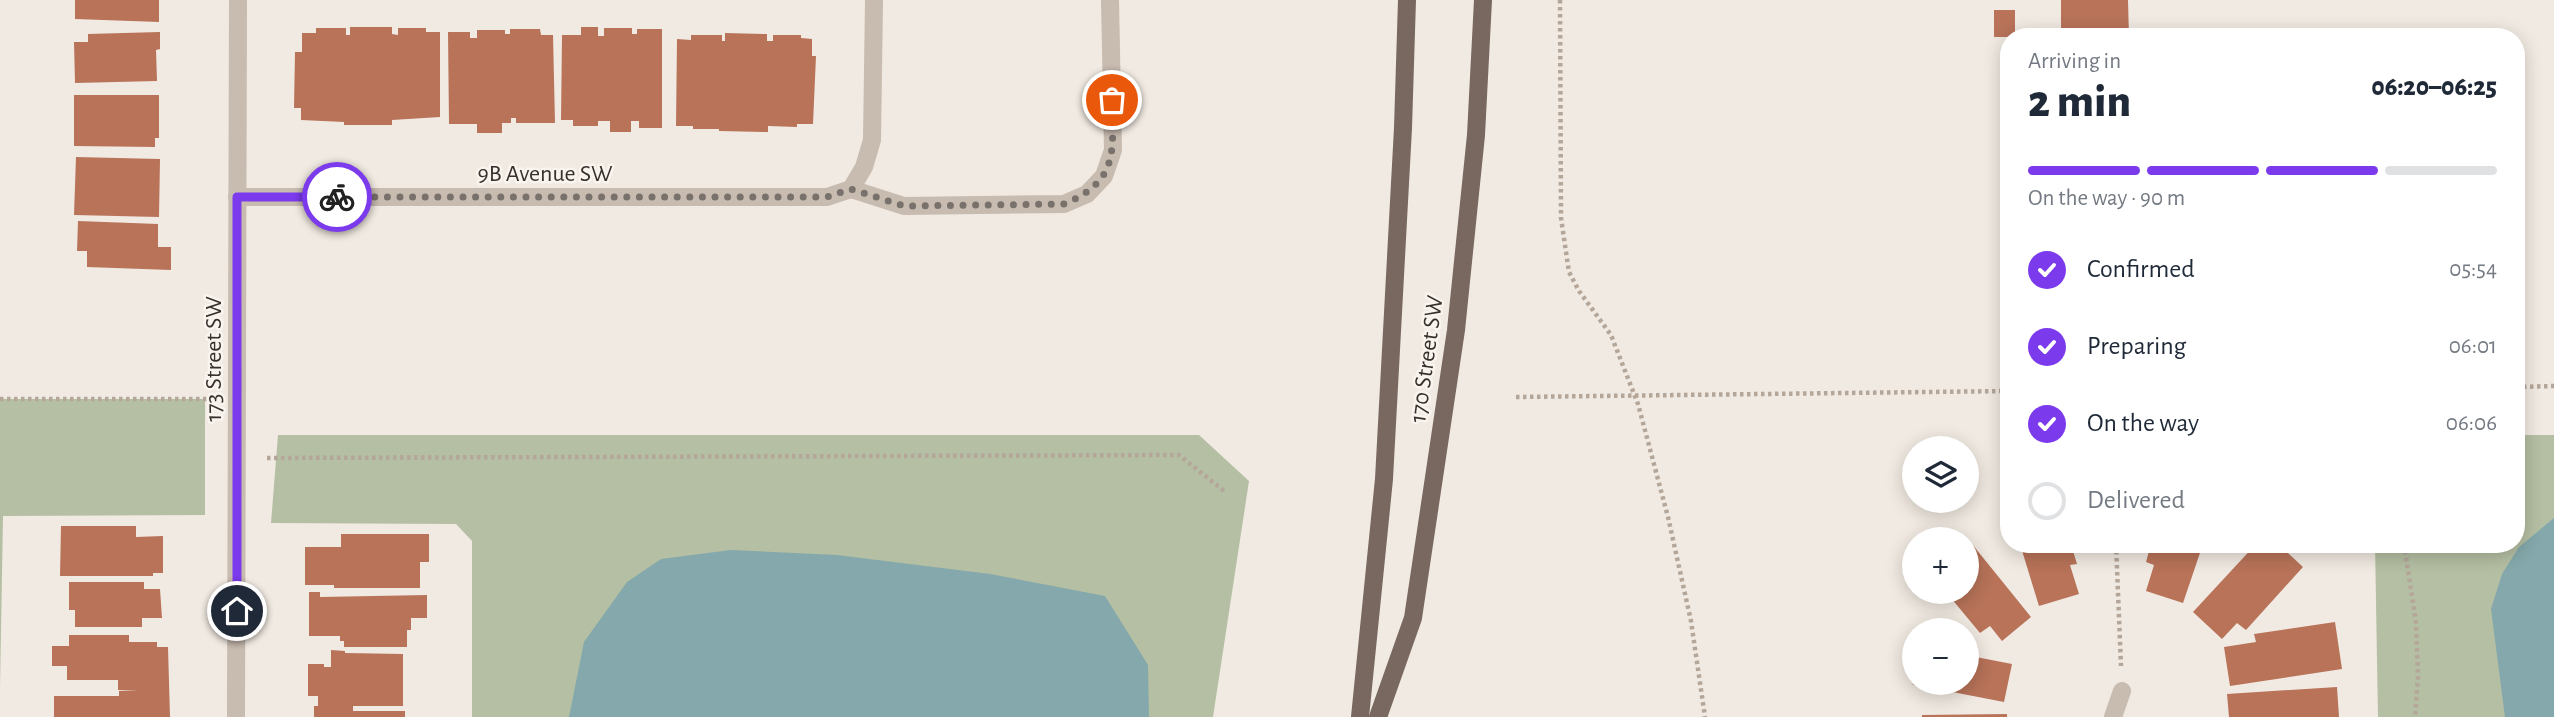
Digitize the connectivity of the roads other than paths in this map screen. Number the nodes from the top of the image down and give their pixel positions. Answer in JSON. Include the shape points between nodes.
{"nodes":[{"id":1,"x":238,"y":0,"type":"edge"},
{"id":2,"x":874,"y":0,"type":"edge"},
{"id":3,"x":1110,"y":0,"type":"edge"},
{"id":4,"x":1407,"y":0,"type":"edge"},
{"id":5,"x":1483,"y":0,"type":"edge"},
{"id":6,"x":851,"y":189,"type":"junction"},
{"id":7,"x":237,"y":197,"type":"junction"},
{"id":8,"x":2122,"y":691,"type":"road end"},
{"id":9,"x":236,"y":717,"type":"edge"},
{"id":10,"x":1360,"y":717,"type":"edge"},
{"id":11,"x":1378,"y":717,"type":"edge"},
{"id":12,"x":2113,"y":717,"type":"edge"}],
"edges":[{"from":1,"to":7,"type":"street","name":"173 Street SW"},
{"from":2,"to":6,"type":"street","via":[[872,140]]},
{"from":3,"to":6,"type":"street","via":[[1113,150],[1104,176],[1087,194],[1064,204],[904,206]]},
{"from":4,"to":10,"type":"main road","name":"170 Street SW","via":[[1384,479]]},
{"from":5,"to":11,"type":"main road","name":"170 Street SW","via":[[1476,135],[1454,344],[1413,618]]},
{"from":6,"to":7,"type":"street","name":"9B Avenue SW","via":[[827,197]]},
{"from":7,"to":9,"type":"street","name":"173 Street SW"},
{"from":8,"to":12,"type":"street"}]}
